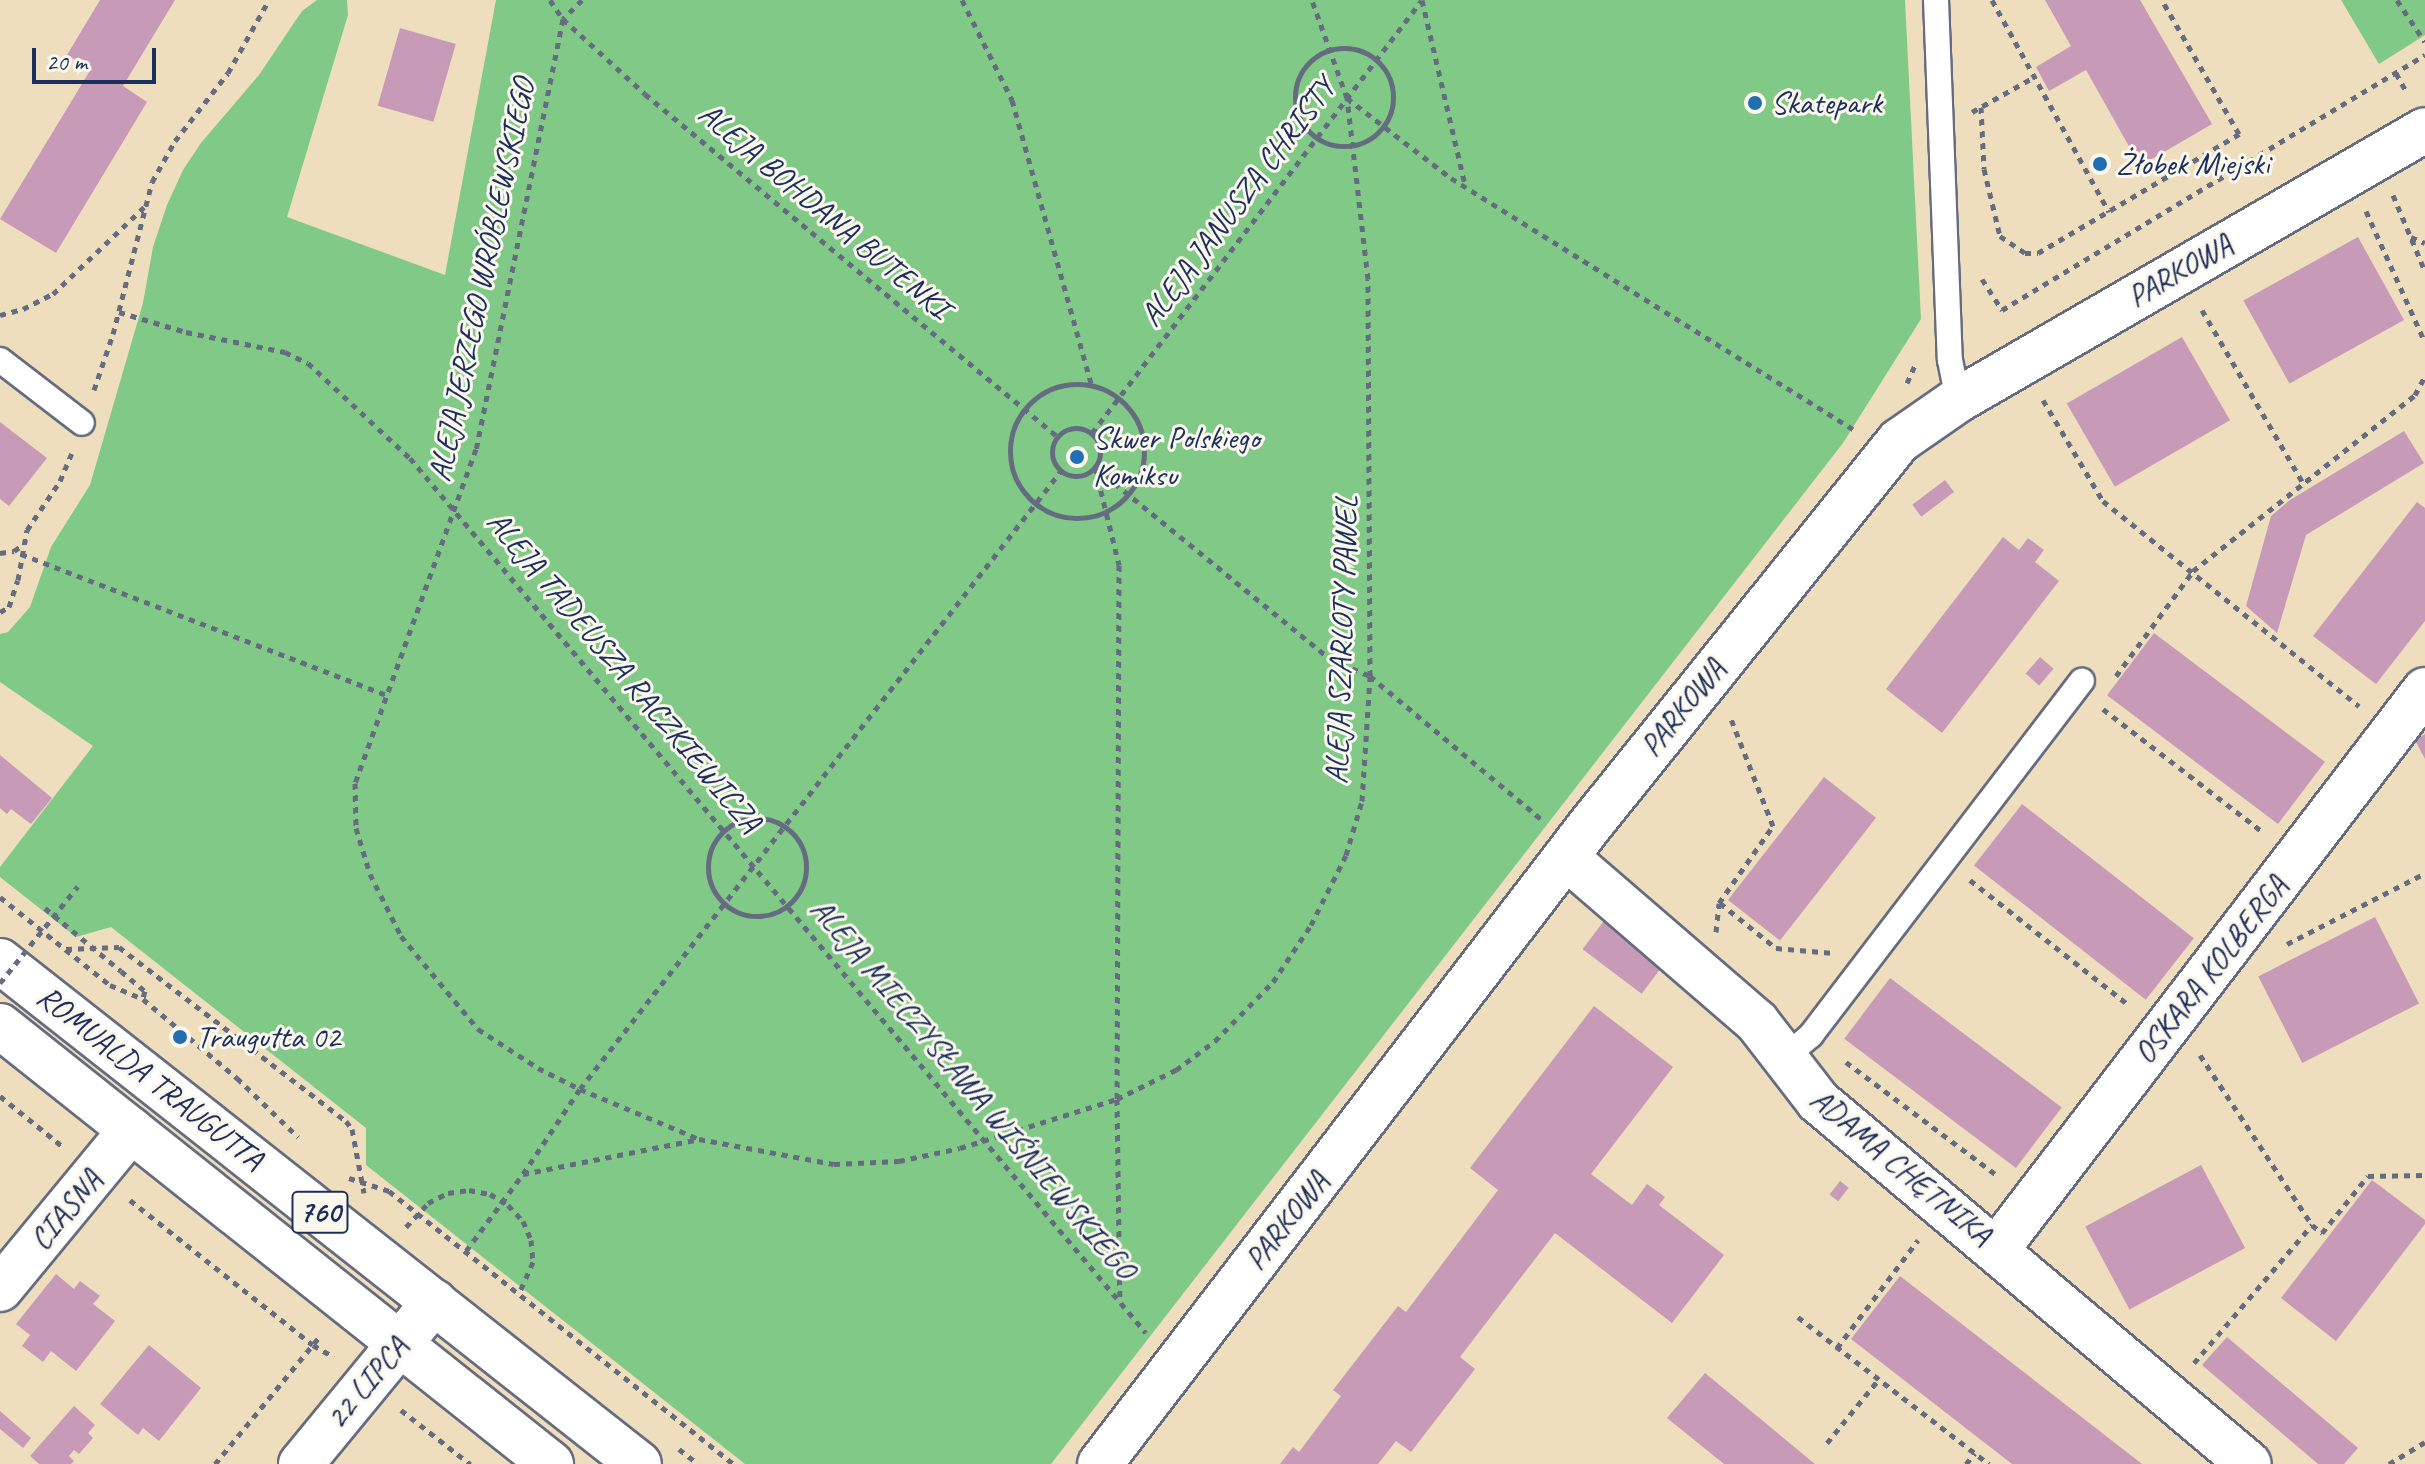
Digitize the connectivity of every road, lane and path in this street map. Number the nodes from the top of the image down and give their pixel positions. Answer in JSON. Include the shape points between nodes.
{"nodes":[{"id":1,"x":269,"y":0,"type":"edge"},
{"id":2,"x":550,"y":0,"type":"edge"},
{"id":3,"x":582,"y":0,"type":"edge"},
{"id":4,"x":962,"y":0,"type":"edge"},
{"id":5,"x":1312,"y":0,"type":"edge"},
{"id":6,"x":1422,"y":0,"type":"edge"},
{"id":7,"x":1936,"y":0,"type":"edge"},
{"id":8,"x":1992,"y":0,"type":"edge"},
{"id":9,"x":2162,"y":0,"type":"edge"},
{"id":10,"x":2397,"y":0,"type":"edge"},
{"id":11,"x":563,"y":19,"type":"junction"},
{"id":12,"x":2425,"y":42,"type":"edge"},
{"id":13,"x":1330,"y":50,"type":"junction"},
{"id":14,"x":2425,"y":55,"type":"edge"},
{"id":15,"x":1376,"y":60,"type":"junction"},
{"id":16,"x":2036,"y":76,"type":"junction"},
{"id":17,"x":1347,"y":98,"type":"junction"},
{"id":18,"x":1981,"y":107,"type":"junction"},
{"id":19,"x":1960,"y":119,"type":"dead end"},
{"id":20,"x":1385,"y":127,"type":"junction"},
{"id":21,"x":2425,"y":130,"type":"edge"},
{"id":22,"x":1317,"y":138,"type":"junction"},
{"id":23,"x":1352,"y":146,"type":"junction"},
{"id":24,"x":2388,"y":183,"type":"dead end"},
{"id":25,"x":1465,"y":186,"type":"junction"},
{"id":26,"x":2361,"y":199,"type":"dead end"},
{"id":27,"x":144,"y":207,"type":"junction"},
{"id":28,"x":2109,"y":212,"type":"junction"},
{"id":29,"x":2411,"y":237,"type":"junction"},
{"id":30,"x":2425,"y":243,"type":"edge"},
{"id":31,"x":1976,"y":270,"type":"dead end"},
{"id":32,"x":2425,"y":271,"type":"edge"},
{"id":33,"x":2215,"y":303,"type":"dead end"},
{"id":34,"x":2202,"y":310,"type":"junction"},
{"id":35,"x":119,"y":312,"type":"junction"},
{"id":36,"x":0,"y":315,"type":"edge"},
{"id":37,"x":2189,"y":318,"type":"dead end"},
{"id":38,"x":2425,"y":342,"type":"edge"},
{"id":39,"x":1918,"y":359,"type":"dead end"},
{"id":40,"x":0,"y":360,"type":"edge"},
{"id":41,"x":2425,"y":376,"type":"edge"},
{"id":42,"x":1092,"y":386,"type":"junction"},
{"id":43,"x":1905,"y":386,"type":"dead end"},
{"id":44,"x":2036,"y":389,"type":"dead end"},
{"id":45,"x":1118,"y":398,"type":"junction"},
{"id":46,"x":1958,"y":400,"type":"junction"},
{"id":47,"x":1024,"y":409,"type":"junction"},
{"id":48,"x":82,"y":423,"type":"junction"},
{"id":49,"x":1864,"y":423,"type":"dead end"},
{"id":50,"x":1092,"y":433,"type":"junction"},
{"id":51,"x":1058,"y":437,"type":"junction"},
{"id":52,"x":1095,"y":467,"type":"junction"},
{"id":53,"x":1061,"y":471,"type":"junction"},
{"id":54,"x":2303,"y":483,"type":"junction"},
{"id":55,"x":1129,"y":494,"type":"junction"},
{"id":56,"x":1034,"y":505,"type":"junction"},
{"id":57,"x":455,"y":509,"type":"junction"},
{"id":58,"x":1106,"y":512,"type":"junction"},
{"id":59,"x":23,"y":545,"type":"junction"},
{"id":60,"x":0,"y":553,"type":"edge"},
{"id":61,"x":21,"y":554,"type":"junction"},
{"id":62,"x":2193,"y":571,"type":"junction"},
{"id":63,"x":0,"y":612,"type":"edge"},
{"id":64,"x":1370,"y":676,"type":"junction"},
{"id":65,"x":2114,"y":679,"type":"dead end"},
{"id":66,"x":2082,"y":681,"type":"dead end"},
{"id":67,"x":2425,"y":690,"type":"edge"},
{"id":68,"x":387,"y":695,"type":"junction"},
{"id":69,"x":2096,"y":703,"type":"dead end"},
{"id":70,"x":1725,"y":705,"type":"dead end"},
{"id":71,"x":2369,"y":715,"type":"dead end"},
{"id":72,"x":786,"y":827,"type":"junction"},
{"id":73,"x":725,"y":829,"type":"junction"},
{"id":74,"x":2270,"y":837,"type":"dead end"},
{"id":75,"x":1560,"y":843,"type":"junction"},
{"id":76,"x":756,"y":867,"type":"junction"},
{"id":77,"x":2425,"y":873,"type":"edge"},
{"id":78,"x":1962,"y":874,"type":"dead end"},
{"id":79,"x":78,"y":886,"type":"dead end"},
{"id":80,"x":0,"y":897,"type":"edge"},
{"id":81,"x":1719,"y":903,"type":"junction"},
{"id":82,"x":726,"y":905,"type":"junction"},
{"id":83,"x":788,"y":906,"type":"junction"},
{"id":84,"x":45,"y":908,"type":"dead end"},
{"id":85,"x":55,"y":916,"type":"junction"},
{"id":86,"x":1715,"y":943,"type":"dead end"},
{"id":87,"x":2285,"y":944,"type":"dead end"},
{"id":88,"x":65,"y":949,"type":"junction"},
{"id":89,"x":1871,"y":957,"type":"junction"},
{"id":90,"x":0,"y":961,"type":"edge"},
{"id":91,"x":0,"y":983,"type":"edge"},
{"id":92,"x":143,"y":999,"type":"junction"},
{"id":93,"x":2130,"y":1006,"type":"dead end"},
{"id":94,"x":0,"y":1026,"type":"edge"},
{"id":95,"x":2193,"y":1043,"type":"dead end"},
{"id":96,"x":1785,"y":1057,"type":"junction"},
{"id":97,"x":580,"y":1089,"type":"junction"},
{"id":98,"x":0,"y":1096,"type":"edge"},
{"id":99,"x":1117,"y":1099,"type":"junction"},
{"id":100,"x":131,"y":1130,"type":"junction"},
{"id":101,"x":699,"y":1139,"type":"junction"},
{"id":102,"x":982,"y":1141,"type":"junction"},
{"id":103,"x":306,"y":1144,"type":"dead end"},
{"id":104,"x":96,"y":1173,"type":"junction"},
{"id":105,"x":523,"y":1174,"type":"junction"},
{"id":106,"x":2425,"y":1175,"type":"edge"},
{"id":107,"x":344,"y":1177,"type":"dead end"},
{"id":108,"x":362,"y":1181,"type":"junction"},
{"id":109,"x":372,"y":1203,"type":"dead end"},
{"id":110,"x":393,"y":1221,"type":"dead end"},
{"id":111,"x":2312,"y":1225,"type":"junction"},
{"id":112,"x":1922,"y":1234,"type":"dead end"},
{"id":113,"x":416,"y":1239,"type":"dead end"},
{"id":114,"x":1997,"y":1249,"type":"junction"},
{"id":115,"x":466,"y":1251,"type":"junction"},
{"id":116,"x":0,"y":1289,"type":"edge"},
{"id":117,"x":434,"y":1302,"type":"junction"},
{"id":118,"x":1120,"y":1303,"type":"junction"},
{"id":119,"x":1798,"y":1317,"type":"dead end"},
{"id":120,"x":1153,"y":1342,"type":"dead end"},
{"id":121,"x":399,"y":1345,"type":"junction"},
{"id":122,"x":1837,"y":1348,"type":"junction"},
{"id":123,"x":2193,"y":1365,"type":"dead end"},
{"id":124,"x":1879,"y":1379,"type":"junction"},
{"id":125,"x":366,"y":1384,"type":"junction"},
{"id":126,"x":2425,"y":1442,"type":"edge"},
{"id":127,"x":1827,"y":1443,"type":"dead end"},
{"id":128,"x":1975,"y":1453,"type":"junction"},
{"id":129,"x":656,"y":1454,"type":"edge"},
{"id":130,"x":301,"y":1464,"type":"edge"},
{"id":131,"x":470,"y":1464,"type":"edge"},
{"id":132,"x":551,"y":1464,"type":"edge"},
{"id":133,"x":698,"y":1464,"type":"edge"},
{"id":134,"x":734,"y":1464,"type":"edge"},
{"id":135,"x":1100,"y":1464,"type":"edge"},
{"id":136,"x":1966,"y":1464,"type":"edge"},
{"id":137,"x":1989,"y":1464,"type":"edge"},
{"id":138,"x":2249,"y":1464,"type":"edge"},
{"id":139,"x":2389,"y":1464,"type":"edge"}],
"edges":[{"from":1,"to":27,"type":"path","via":[[228,73],[175,141]]},
{"from":2,"to":11,"type":"path","name":"ALEJA BOHDANA BUTENKI"},
{"from":3,"to":11,"type":"path"},
{"from":4,"to":42,"type":"path","via":[[1012,100]]},
{"from":5,"to":13,"type":"path"},
{"from":6,"to":15,"type":"path","name":"ALEJA JANUSZA CHRISTY"},
{"from":6,"to":25,"type":"path"},
{"from":7,"to":46,"type":"lane","via":[[1950,360]]},
{"from":8,"to":16,"type":"path"},
{"from":9,"to":28,"type":"path","via":[[2239,134]]},
{"from":10,"to":12,"type":"path"},
{"from":11,"to":47,"type":"path","name":"ALEJA BOHDANA BUTENKI","via":[[645,94]]},
{"from":11,"to":57,"type":"path","name":"ALEJA JERZEGO WRÓBLEWSKIEGO","via":[[476,449]]},
{"from":13,"to":15,"type":"path","via":[[1355,48]]},
{"from":13,"to":17,"type":"path"},
{"from":13,"to":22,"type":"path","via":[[1309,62],[1295,91],[1301,122]]},
{"from":14,"to":31,"type":"path","via":[[2002,310]]},
{"from":15,"to":17,"type":"path","name":"ALEJA JANUSZA CHRISTY"},
{"from":15,"to":20,"type":"path","via":[[1391,79],[1394,96]]},
{"from":16,"to":18,"type":"path"},
{"from":16,"to":28,"type":"path"},
{"from":17,"to":20,"type":"path"},
{"from":17,"to":22,"type":"path","name":"ALEJA JANUSZA CHRISTY"},
{"from":17,"to":23,"type":"path","name":"ALEJA SZARLOTY PAWEL"},
{"from":18,"to":19,"type":"path"},
{"from":18,"to":28,"type":"path","via":[[1984,169],[1994,220],[2012,247],[2038,253]]},
{"from":20,"to":23,"type":"path"},
{"from":20,"to":25,"type":"path"},
{"from":21,"to":46,"type":"street","name":"PARKOWA"},
{"from":22,"to":23,"type":"path"},
{"from":22,"to":45,"type":"path","name":"ALEJA JANUSZA CHRISTY"},
{"from":23,"to":64,"type":"path","name":"ALEJA SZARLOTY PAWEL","via":[[1368,279]]},
{"from":24,"to":29,"type":"path"},
{"from":25,"to":49,"type":"path","via":[[1857,432]]},
{"from":26,"to":38,"type":"path"},
{"from":27,"to":35,"type":"path"},
{"from":27,"to":36,"type":"path","via":[[53,294]]},
{"from":29,"to":30,"type":"path"},
{"from":29,"to":32,"type":"path"},
{"from":33,"to":34,"type":"path"},
{"from":34,"to":37,"type":"path"},
{"from":34,"to":54,"type":"path"},
{"from":35,"to":48,"type":"path"},
{"from":35,"to":57,"type":"path","name":"ALEJA TADEUSZA RACZKIEWICZA","via":[[285,352],[308,363],[410,458]]},
{"from":39,"to":43,"type":"path"},
{"from":40,"to":48,"type":"lane"},
{"from":41,"to":54,"type":"path","via":[[2415,395]]},
{"from":42,"to":45,"type":"path"},
{"from":42,"to":47,"type":"path","via":[[1059,386]]},
{"from":44,"to":62,"type":"path","via":[[2096,493]]},
{"from":45,"to":50,"type":"path","name":"ALEJA JANUSZA CHRISTY"},
{"from":45,"to":55,"type":"path","via":[[1135,416],[1144,438],[1144,462]]},
{"from":46,"to":75,"type":"street","name":"PARKOWA","via":[[1899,441],[1868,475]]},
{"from":47,"to":51,"type":"path","name":"ALEJA BOHDANA BUTENKI"},
{"from":47,"to":56,"type":"path","via":[[1009,450],[1012,471]]},
{"from":48,"to":59,"type":"path","via":[[60,481],[27,530]]},
{"from":50,"to":51,"type":"path","via":[[1076,428]]},
{"from":50,"to":52,"type":"path","via":[[1100,446]]},
{"from":51,"to":53,"type":"path","via":[[1053,456]]},
{"from":52,"to":53,"type":"path","via":[[1075,476]]},
{"from":52,"to":55,"type":"path"},
{"from":52,"to":58,"type":"path"},
{"from":53,"to":56,"type":"path"},
{"from":54,"to":62,"type":"path"},
{"from":55,"to":58,"type":"path"},
{"from":55,"to":64,"type":"path","via":[[1330,659]]},
{"from":56,"to":58,"type":"path","via":[[1080,520]]},
{"from":56,"to":72,"type":"path"},
{"from":57,"to":68,"type":"path","name":"ALEJA JERZEGO WRÓBLEWSKIEGO"},
{"from":57,"to":73,"type":"path","name":"ALEJA TADEUSZA RACZKIEWICZA"},
{"from":58,"to":99,"type":"path","via":[[1119,565]]},
{"from":59,"to":60,"type":"path"},
{"from":59,"to":61,"type":"path"},
{"from":61,"to":63,"type":"path","via":[[9,607]]},
{"from":61,"to":68,"type":"path"},
{"from":62,"to":65,"type":"path"},
{"from":62,"to":71,"type":"path"},
{"from":64,"to":75,"type":"path"},
{"from":64,"to":99,"type":"path","name":"ALEJA SZARLOTY PAWEL","via":[[1362,801],[1346,855],[1311,925],[1273,982],[1215,1041],[1176,1070]]},
{"from":66,"to":89,"type":"lane"},
{"from":67,"to":114,"type":"street","name":"OSKARA KOLBERGA"},
{"from":68,"to":97,"type":"path","name":"ALEJA JERZEGO WRÓBLEWSKIEGO","via":[[355,783],[356,828],[370,874],[401,936],[478,1029]]},
{"from":69,"to":74,"type":"path"},
{"from":70,"to":81,"type":"path","via":[[1773,826]]},
{"from":72,"to":73,"type":"path","via":[[756,817]]},
{"from":72,"to":76,"type":"path"},
{"from":72,"to":83,"type":"path","via":[[798,839],[808,869],[804,885]]},
{"from":73,"to":76,"type":"path","name":"ALEJA TADEUSZA RACZKIEWICZA"},
{"from":73,"to":82,"type":"path","via":[[708,860],[715,893]]},
{"from":75,"to":96,"type":"street","name":"ADAMA CHĘTNIKA","via":[[1757,1022]]},
{"from":75,"to":135,"type":"street","name":"PARKOWA"},
{"from":76,"to":82,"type":"path"},
{"from":76,"to":83,"type":"path","name":"ALEJA MIECZYSŁAWA WIŚNIEWSKIEGO"},
{"from":77,"to":87,"type":"path"},
{"from":78,"to":93,"type":"path"},
{"from":79,"to":85,"type":"path","bridge":true},
{"from":80,"to":88,"type":"path"},
{"from":81,"to":86,"type":"path"},
{"from":81,"to":89,"type":"path","via":[[1776,948]]},
{"from":82,"to":83,"type":"path","via":[[755,917]]},
{"from":82,"to":97,"type":"path"},
{"from":83,"to":102,"type":"path","name":"ALEJA MIECZYSŁAWA WIŚNIEWSKIEGO"},
{"from":84,"to":85,"type":"path","bridge":true},
{"from":85,"to":91,"type":"path","bridge":true},
{"from":85,"to":92,"type":"path","bridge":true,"via":[[145,991]]},
{"from":88,"to":92,"type":"path","via":[[110,985]]},
{"from":88,"to":108,"type":"path","via":[[119,947],[334,1111],[352,1129]]},
{"from":89,"to":96,"type":"lane","via":[[1811,1035]]},
{"from":90,"to":117,"type":"street","name":"ROMUALDA TRAUGUTTA","number":"760"},
{"from":92,"to":103,"type":"path"},
{"from":94,"to":100,"type":"street","name":"ROMUALDA TRAUGUTTA","number":"760"},
{"from":95,"to":111,"type":"path"},
{"from":96,"to":114,"type":"street","name":"ADAMA CHĘTNIKA","via":[[1818,1101]]},
{"from":97,"to":101,"type":"path","name":"ALEJA SZARLOTY PAWEL"},
{"from":97,"to":105,"type":"path"},
{"from":98,"to":104,"type":"path"},
{"from":99,"to":102,"type":"path","name":"ALEJA SZARLOTY PAWEL"},
{"from":99,"to":118,"type":"path"},
{"from":100,"to":104,"type":"street","name":"CIASNA"},
{"from":100,"to":121,"type":"street","name":"ROMUALDA TRAUGUTTA","number":"760"},
{"from":101,"to":102,"type":"path","name":"ALEJA SZARLOTY PAWEL","via":[[834,1164],[899,1161]]},
{"from":101,"to":105,"type":"path"},
{"from":102,"to":118,"type":"path","name":"ALEJA MIECZYSŁAWA WIŚNIEWSKIEGO"},
{"from":104,"to":116,"type":"street","name":"CIASNA"},
{"from":104,"to":125,"type":"path"},
{"from":105,"to":115,"type":"path"},
{"from":106,"to":111,"type":"path","via":[[2368,1176],[2322,1233]]},
{"from":107,"to":108,"type":"path"},
{"from":108,"to":109,"type":"path"},
{"from":108,"to":115,"type":"path","via":[[389,1191]]},
{"from":110,"to":113,"type":"path"},
{"from":111,"to":123,"type":"path"},
{"from":112,"to":122,"type":"path"},
{"from":114,"to":138,"type":"street","name":"ADAMA CHĘTNIKA"},
{"from":115,"to":134,"type":"path"},
{"from":117,"to":121,"type":"street","name":"22 LIPCA"},
{"from":117,"to":129,"type":"street","name":"ROMUALDA TRAUGUTTA","number":"760"},
{"from":118,"to":120,"type":"path","name":"ALEJA MIECZYSŁAWA WIŚNIEWSKIEGO"},
{"from":119,"to":122,"type":"path"},
{"from":121,"to":125,"type":"street","name":"22 LIPCA"},
{"from":121,"to":132,"type":"street","name":"ROMUALDA TRAUGUTTA","number":"760"},
{"from":122,"to":124,"type":"path"},
{"from":124,"to":127,"type":"path"},
{"from":124,"to":128,"type":"path"},
{"from":125,"to":130,"type":"street","name":"22 LIPCA"},
{"from":125,"to":131,"type":"path"},
{"from":126,"to":139,"type":"path"},
{"from":128,"to":136,"type":"path"},
{"from":128,"to":137,"type":"path"},
{"from":129,"to":133,"type":"path"}]}
